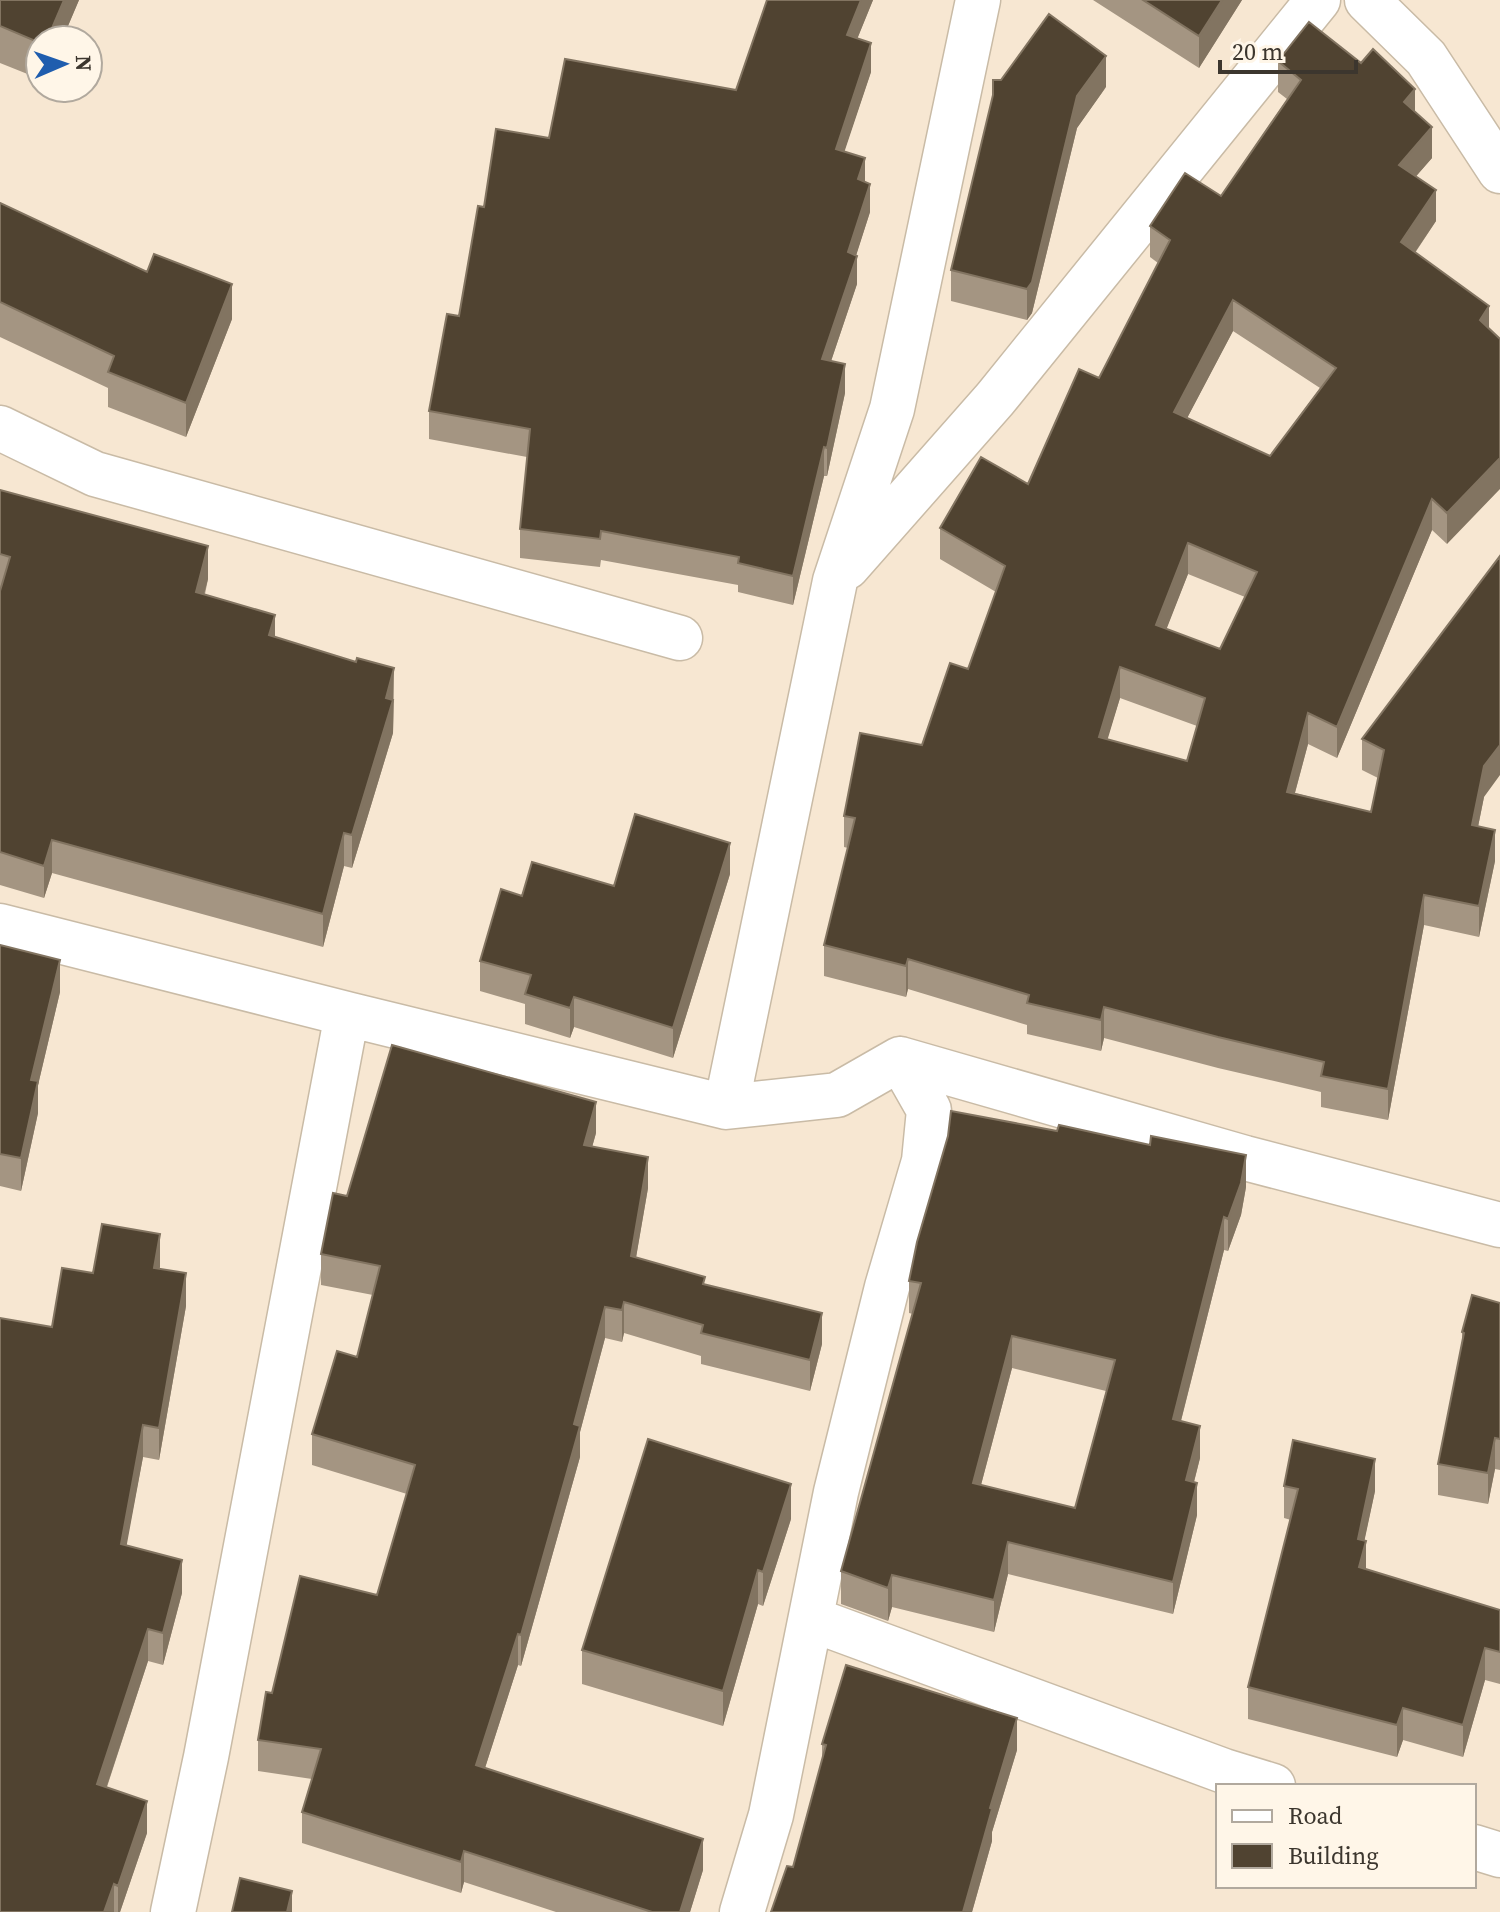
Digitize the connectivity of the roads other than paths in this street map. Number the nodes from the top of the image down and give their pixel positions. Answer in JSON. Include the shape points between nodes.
{"nodes":[{"id":1,"x":978,"y":0,"type":"edge"},
{"id":2,"x":1318,"y":0,"type":"edge"},
{"id":3,"x":1367,"y":0,"type":"edge"},
{"id":4,"x":1500,"y":171,"type":"edge"},
{"id":5,"x":0,"y":428,"type":"edge"},
{"id":6,"x":835,"y":581,"type":"junction"},
{"id":7,"x":680,"y":638,"type":"dead end"},
{"id":8,"x":0,"y":926,"type":"edge"},
{"id":9,"x":347,"y":1014,"type":"junction"},
{"id":10,"x":900,"y":1059,"type":"junction"},
{"id":11,"x":726,"y":1107,"type":"junction"},
{"id":12,"x":1500,"y":1225,"type":"edge"},
{"id":13,"x":811,"y":1619,"type":"junction"},
{"id":14,"x":1266,"y":1784,"type":"edge"},
{"id":15,"x":1476,"y":1848,"type":"edge"},
{"id":16,"x":1500,"y":1855,"type":"edge"},
{"id":17,"x":173,"y":1912,"type":"edge"},
{"id":18,"x":742,"y":1912,"type":"edge"}],
"edges":[{"from":1,"to":6,"type":"street","via":[[892,409]]},
{"from":2,"to":6,"type":"street","via":[[995,399]]},
{"from":3,"to":4,"type":"street","via":[[1426,58]]},
{"from":5,"to":7,"type":"street","via":[[95,474]]},
{"from":6,"to":11,"type":"street"},
{"from":8,"to":9,"type":"street"},
{"from":9,"to":11,"type":"street"},
{"from":9,"to":17,"type":"street"},
{"from":10,"to":11,"type":"street","via":[[837,1095]]},
{"from":10,"to":12,"type":"street"},
{"from":10,"to":13,"type":"street","via":[[929,1110],[924,1161],[846,1448]]},
{"from":13,"to":14,"type":"street"},
{"from":13,"to":18,"type":"street","via":[[771,1815]]},
{"from":15,"to":16,"type":"street"}]}
